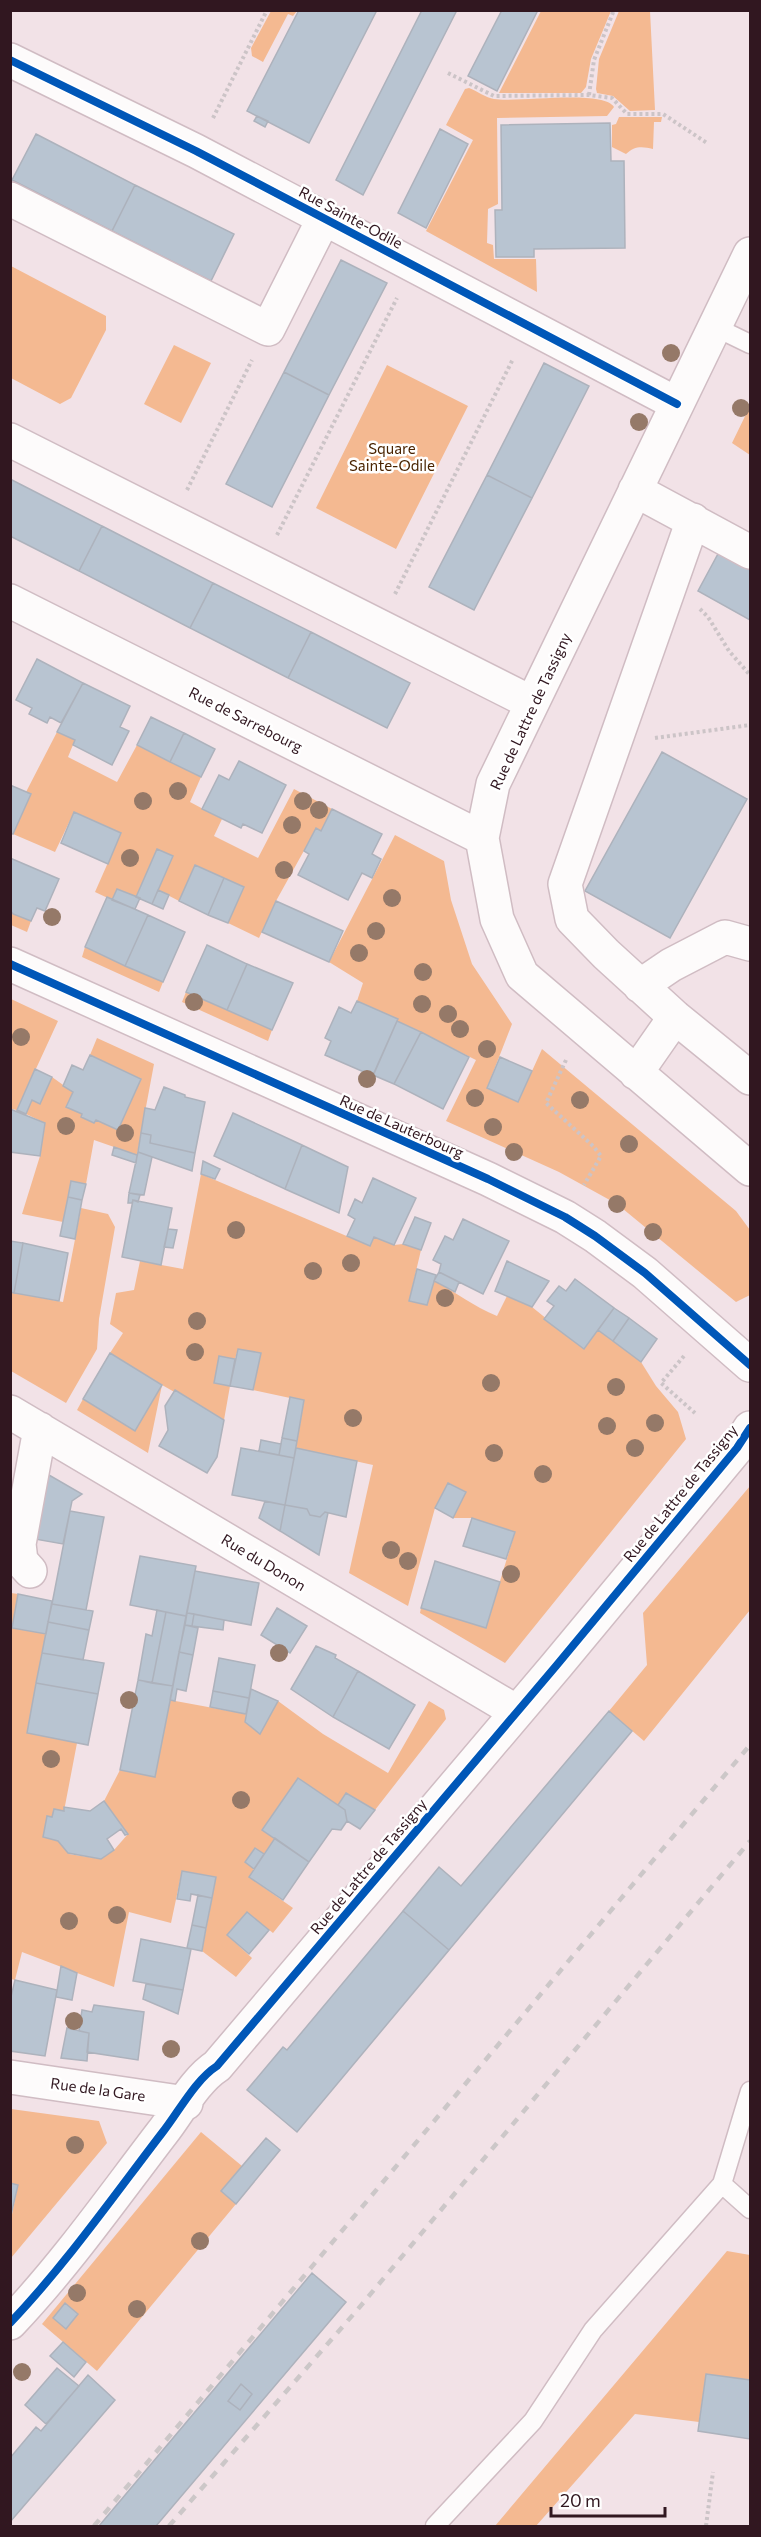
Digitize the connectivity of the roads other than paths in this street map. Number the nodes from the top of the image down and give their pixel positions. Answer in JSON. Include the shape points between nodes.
{"nodes":[{"id":1,"x":10,"y":60,"type":"edge"},
{"id":2,"x":10,"y":199,"type":"edge"},
{"id":3,"x":324,"y":218,"type":"junction"},
{"id":4,"x":750,"y":254,"type":"edge"},
{"id":5,"x":715,"y":327,"type":"junction"},
{"id":6,"x":750,"y":344,"type":"edge"},
{"id":7,"x":677,"y":404,"type":"junction"},
{"id":8,"x":10,"y":440,"type":"edge"},
{"id":9,"x":635,"y":490,"type":"junction"},
{"id":10,"x":693,"y":520,"type":"junction"},
{"id":11,"x":750,"y":552,"type":"edge"},
{"id":12,"x":10,"y":601,"type":"edge"},
{"id":13,"x":532,"y":703,"type":"junction"},
{"id":14,"x":482,"y":838,"type":"junction"},
{"id":15,"x":750,"y":944,"type":"edge"},
{"id":16,"x":10,"y":964,"type":"edge"},
{"id":17,"x":640,"y":986,"type":"junction"},
{"id":18,"x":675,"y":1017,"type":"junction"},
{"id":19,"x":747,"y":1065,"type":"edge"},
{"id":20,"x":636,"y":1073,"type":"junction"},
{"id":21,"x":750,"y":1169,"type":"edge"},
{"id":22,"x":750,"y":1365,"type":"edge"},
{"id":23,"x":10,"y":1412,"type":"edge"},
{"id":24,"x":750,"y":1428,"type":"edge"},
{"id":25,"x":40,"y":1429,"type":"junction"},
{"id":26,"x":30,"y":1571,"type":"dead end"},
{"id":27,"x":517,"y":1712,"type":"junction"},
{"id":28,"x":10,"y":2077,"type":"edge"},
{"id":29,"x":750,"y":2091,"type":"edge"},
{"id":30,"x":186,"y":2103,"type":"junction"},
{"id":31,"x":722,"y":2184,"type":"junction"},
{"id":32,"x":750,"y":2209,"type":"edge"},
{"id":33,"x":10,"y":2324,"type":"edge"},
{"id":34,"x":435,"y":2526,"type":"edge"}],
"edges":[{"from":1,"to":3,"type":"street","name":"Rue Sainte-Odile"},
{"from":2,"to":3,"type":"street","via":[[268,329]]},
{"from":3,"to":7,"type":"street","name":"Rue Sainte-Odile"},
{"from":4,"to":5,"type":"street","name":"Rue de Lattre de Tassigny"},
{"from":5,"to":6,"type":"lane"},
{"from":5,"to":7,"type":"street","name":"Rue de Lattre de Tassigny"},
{"from":7,"to":9,"type":"street","name":"Rue de Lattre de Tassigny"},
{"from":8,"to":13,"type":"street"},
{"from":9,"to":10,"type":"street"},
{"from":9,"to":13,"type":"street","name":"Rue de Lattre de Tassigny"},
{"from":10,"to":11,"type":"street"},
{"from":10,"to":17,"type":"street","via":[[565,884],[572,919]]},
{"from":12,"to":14,"type":"street","name":"Rue de Sarrebourg"},
{"from":13,"to":14,"type":"street","name":"Rue de Lattre de Tassigny","via":[[493,784]]},
{"from":14,"to":20,"type":"street","name":"Rue de Lattre de Tassigny","via":[[497,919],[522,975]]},
{"from":15,"to":17,"type":"street","via":[[725,937]]},
{"from":16,"to":22,"type":"street","name":"Rue de Lauterbourg","via":[[565,1217],[645,1273],[700,1341]]},
{"from":17,"to":18,"type":"street"},
{"from":18,"to":19,"type":"street"},
{"from":18,"to":20,"type":"street"},
{"from":20,"to":21,"type":"street","name":"Rue de Lattre de Tassigny"},
{"from":23,"to":25,"type":"street","name":"Rue du Donon"},
{"from":24,"to":27,"type":"street","name":"Rue de Lattre de Tassigny"},
{"from":25,"to":26,"type":"street","via":[[19,1544],[21,1561]]},
{"from":25,"to":27,"type":"street","name":"Rue du Donon"},
{"from":27,"to":30,"type":"street","name":"Rue de Lattre de Tassigny","via":[[217,2066],[206,2073]]},
{"from":28,"to":30,"type":"street","name":"Rue de la Gare"},
{"from":29,"to":31,"type":"lane"},
{"from":30,"to":33,"type":"street","name":"Rue de Lattre de Tassigny","via":[[40,2292]]},
{"from":31,"to":32,"type":"lane"},
{"from":31,"to":34,"type":"lane","via":[[593,2330],[533,2421]]}]}
